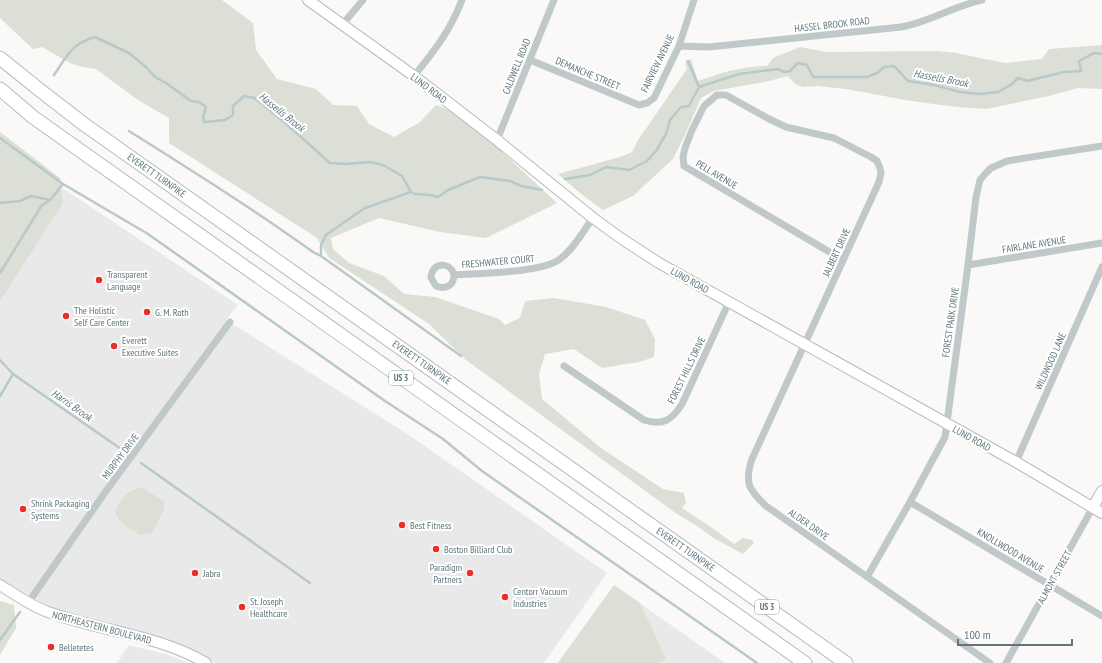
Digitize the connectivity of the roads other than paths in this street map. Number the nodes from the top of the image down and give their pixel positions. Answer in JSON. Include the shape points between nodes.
{"nodes":[{"id":1,"x":308,"y":0,"type":"edge"},
{"id":2,"x":362,"y":0,"type":"edge"},
{"id":3,"x":462,"y":0,"type":"edge"},
{"id":4,"x":554,"y":0,"type":"edge"},
{"id":5,"x":694,"y":0,"type":"edge"},
{"id":6,"x":982,"y":0,"type":"edge"},
{"id":7,"x":342,"y":25,"type":"junction"},
{"id":8,"x":679,"y":46,"type":"junction"},
{"id":9,"x":0,"y":58,"type":"edge"},
{"id":10,"x":530,"y":60,"type":"junction"},
{"id":11,"x":414,"y":76,"type":"junction"},
{"id":12,"x":0,"y":89,"type":"edge"},
{"id":13,"x":639,"y":105,"type":"joint"},
{"id":14,"x":497,"y":140,"type":"junction"},
{"id":15,"x":1102,"y":146,"type":"edge"},
{"id":16,"x":880,"y":168,"type":"joint"},
{"id":17,"x":593,"y":218,"type":"junction"},
{"id":18,"x":1102,"y":243,"type":"edge"},
{"id":19,"x":843,"y":260,"type":"junction"},
{"id":20,"x":968,"y":265,"type":"junction"},
{"id":21,"x":1102,"y":267,"type":"edge"},
{"id":22,"x":454,"y":275,"type":"dead end"},
{"id":23,"x":729,"y":302,"type":"junction"},
{"id":24,"x":230,"y":322,"type":"dead end"},
{"id":25,"x":805,"y":343,"type":"junction"},
{"id":26,"x":564,"y":366,"type":"dead end"},
{"id":27,"x":948,"y":424,"type":"junction"},
{"id":28,"x":1016,"y":462,"type":"junction"},
{"id":29,"x":1102,"y":491,"type":"edge"},
{"id":30,"x":910,"y":502,"type":"junction"},
{"id":31,"x":1093,"y":507,"type":"junction"},
{"id":32,"x":1102,"y":513,"type":"edge"},
{"id":33,"x":688,"y":550,"type":"junction"},
{"id":34,"x":867,"y":577,"type":"junction"},
{"id":35,"x":1050,"y":584,"type":"junction"},
{"id":36,"x":0,"y":585,"type":"edge"},
{"id":37,"x":28,"y":603,"type":"junction"},
{"id":38,"x":1102,"y":616,"type":"edge"},
{"id":39,"x":206,"y":663,"type":"edge"},
{"id":40,"x":805,"y":663,"type":"edge"},
{"id":41,"x":846,"y":663,"type":"edge"},
{"id":42,"x":857,"y":663,"type":"edge"},
{"id":43,"x":990,"y":663,"type":"edge"},
{"id":44,"x":1006,"y":663,"type":"edge"}],
"edges":[{"from":1,"to":7,"type":"street","name":"LUND ROAD"},
{"from":2,"to":7,"type":"street"},
{"from":3,"to":11,"type":"street","via":[[444,39]]},
{"from":4,"to":10,"type":"street","name":"CALDWELL ROAD"},
{"from":5,"to":8,"type":"street","name":"FAIRVIEW AVENUE"},
{"from":6,"to":8,"type":"street","name":"HASSEL BROOK ROAD","via":[[923,22],[901,27],[709,47]]},
{"from":7,"to":11,"type":"street","name":"LUND ROAD"},
{"from":8,"to":13,"type":"street","name":"FAIRVIEW AVENUE","via":[[654,98]]},
{"from":9,"to":33,"type":"highway","name":"EVERETT TURNPIKE","number":"US 3","via":[[85,125]]},
{"from":10,"to":13,"type":"street","name":"DEMANCHE STREET"},
{"from":10,"to":14,"type":"street","name":"CALDWELL ROAD"},
{"from":11,"to":14,"type":"street","name":"LUND ROAD"},
{"from":12,"to":40,"type":"highway","number":"US 3","via":[[78,149]]},
{"from":14,"to":17,"type":"street","name":"LUND ROAD"},
{"from":15,"to":20,"type":"street","name":"FOREST PARK DRIVE","via":[[1007,161],[991,168],[980,180]]},
{"from":16,"to":19,"type":"street","name":"JALBERT DRIVE","via":[[879,182]]},
{"from":16,"to":19,"type":"street","name":"PELL AVENUE","via":[[877,161],[840,140],[786,127],[726,95],[717,95],[704,106],[692,130],[683,157],[684,166]]},
{"from":17,"to":22,"type":"street","name":"FRESHWATER COURT","via":[[566,254],[551,264],[533,269]]},
{"from":17,"to":23,"type":"street","name":"LUND ROAD","via":[[659,263]]},
{"from":18,"to":20,"type":"street","name":"FAIRLANE AVENUE"},
{"from":19,"to":25,"type":"street","name":"JALBERT DRIVE"},
{"from":20,"to":27,"type":"street","name":"FOREST PARK DRIVE"},
{"from":21,"to":28,"type":"street","name":"WILDWOOD LANE"},
{"from":23,"to":25,"type":"street","name":"LUND ROAD"},
{"from":23,"to":26,"type":"street","name":"FOREST HILLS DRIVE","via":[[682,404],[670,419],[652,423],[644,420]]},
{"from":24,"to":37,"type":"street","name":"MURPHY DRIVE","via":[[106,491]]},
{"from":25,"to":27,"type":"street","name":"LUND ROAD"},
{"from":25,"to":34,"type":"street","name":"ALDER DRIVE","via":[[752,459],[748,476],[749,485],[754,495],[766,506]]},
{"from":27,"to":28,"type":"street","name":"LUND ROAD"},
{"from":27,"to":30,"type":"street","name":"FOREST PARK DRIVE","via":[[945,437]]},
{"from":28,"to":31,"type":"street","name":"LUND ROAD"},
{"from":29,"to":31,"type":"street","name":"ALMONT STREET"},
{"from":30,"to":34,"type":"street","name":"FOREST PARK DRIVE"},
{"from":30,"to":35,"type":"street","name":"KNOLLWOOD AVENUE"},
{"from":31,"to":32,"type":"street","name":"LUND ROAD"},
{"from":31,"to":35,"type":"street","name":"ALMONT STREET"},
{"from":33,"to":41,"type":"highway","name":"EVERETT TURNPIKE","number":"US 3"},
{"from":33,"to":42,"type":"highway"},
{"from":34,"to":43,"type":"street","name":"ALDER DRIVE"},
{"from":35,"to":38,"type":"street","name":"KNOLLWOOD AVENUE"},
{"from":35,"to":44,"type":"street","name":"ALMONT STREET"},
{"from":36,"to":37,"type":"street","name":"NORTHEASTERN BOULEVARD"},
{"from":37,"to":39,"type":"street","name":"NORTHEASTERN BOULEVARD","via":[[61,617],[182,650]]}]}
